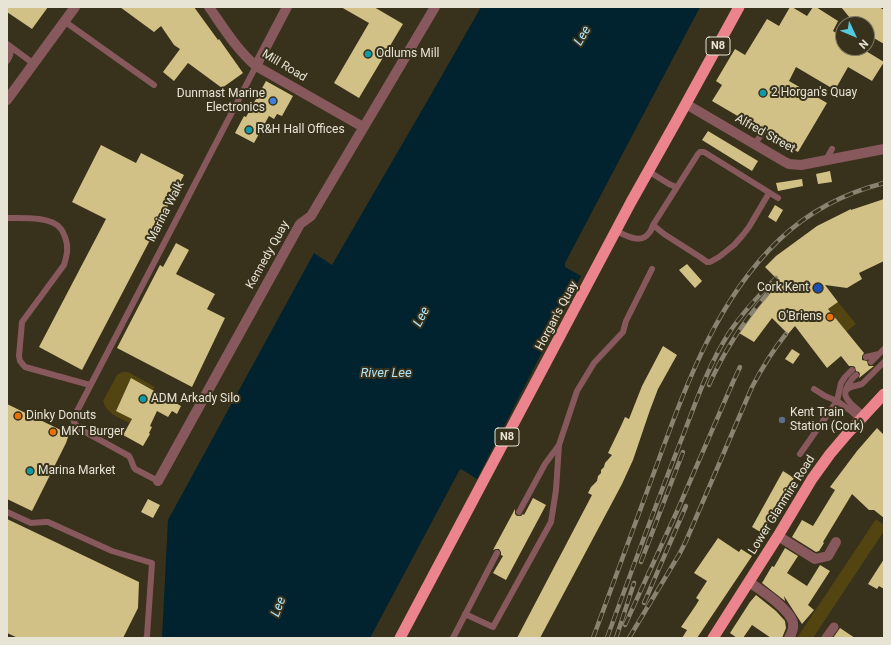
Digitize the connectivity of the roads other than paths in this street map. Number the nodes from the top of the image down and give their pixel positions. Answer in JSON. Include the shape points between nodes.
{"nodes":[{"id":1,"x":75,"y":7,"type":"edge"},
{"id":2,"x":209,"y":7,"type":"edge"},
{"id":3,"x":287,"y":7,"type":"edge"},
{"id":4,"x":435,"y":7,"type":"edge"},
{"id":5,"x":739,"y":7,"type":"edge"},
{"id":6,"x":64,"y":21,"type":"junction"},
{"id":7,"x":7,"y":61,"type":"edge"},
{"id":8,"x":34,"y":64,"type":"junction"},
{"id":9,"x":256,"y":66,"type":"junction"},
{"id":10,"x":154,"y":85,"type":"dead end"},
{"id":11,"x":7,"y":100,"type":"edge"},
{"id":12,"x":686,"y":104,"type":"junction"},
{"id":13,"x":363,"y":127,"type":"junction"},
{"id":14,"x":764,"y":132,"type":"dead end"},
{"id":15,"x":754,"y":145,"type":"junction"},
{"id":16,"x":832,"y":149,"type":"dead end"},
{"id":17,"x":884,"y":149,"type":"edge"},
{"id":18,"x":826,"y":160,"type":"junction"},
{"id":19,"x":648,"y":171,"type":"junction"},
{"id":20,"x":676,"y":187,"type":"junction"},
{"id":21,"x":769,"y":193,"type":"junction"},
{"id":22,"x":778,"y":198,"type":"dead end"},
{"id":23,"x":7,"y":218,"type":"edge"},
{"id":24,"x":653,"y":225,"type":"junction"},
{"id":25,"x":616,"y":231,"type":"junction"},
{"id":26,"x":652,"y":269,"type":"dead end"},
{"id":27,"x":884,"y":349,"type":"edge"},
{"id":28,"x":868,"y":360,"type":"dead end"},
{"id":29,"x":884,"y":362,"type":"edge"},
{"id":30,"x":90,"y":385,"type":"junction"},
{"id":31,"x":814,"y":389,"type":"dead end"},
{"id":32,"x":846,"y":391,"type":"junction"},
{"id":33,"x":884,"y":394,"type":"edge"},
{"id":34,"x":837,"y":401,"type":"junction"},
{"id":35,"x":862,"y":417,"type":"junction"},
{"id":36,"x":559,"y":445,"type":"junction"},
{"id":37,"x":800,"y":454,"type":"dead end"},
{"id":38,"x":158,"y":480,"type":"joint"},
{"id":39,"x":7,"y":512,"type":"edge"},
{"id":40,"x":519,"y":512,"type":"dead end"},
{"id":41,"x":778,"y":536,"type":"junction"},
{"id":42,"x":836,"y":542,"type":"dead end"},
{"id":43,"x":497,"y":553,"type":"dead end"},
{"id":44,"x":749,"y":582,"type":"junction"},
{"id":45,"x":465,"y":614,"type":"junction"},
{"id":46,"x":834,"y":626,"type":"dead end"},
{"id":47,"x":146,"y":638,"type":"edge"},
{"id":48,"x":400,"y":638,"type":"edge"},
{"id":49,"x":453,"y":638,"type":"edge"},
{"id":50,"x":713,"y":638,"type":"edge"},
{"id":51,"x":789,"y":638,"type":"edge"},
{"id":52,"x":826,"y":638,"type":"edge"}],
"edges":[{"from":1,"to":6,"type":"street"},
{"from":2,"to":9,"type":"street","name":"Mill Road","via":[[241,51]]},
{"from":3,"to":9,"type":"street","name":"Marina Walk"},
{"from":4,"to":13,"type":"street","name":"Kennedy Quay"},
{"from":5,"to":12,"type":"highway","name":"Horgan's Quay","number":"N8"},
{"from":6,"to":8,"type":"street"},
{"from":6,"to":10,"type":"lane"},
{"from":7,"to":8,"type":"lane","via":[[11,53],[7,44]]},
{"from":8,"to":11,"type":"street"},
{"from":9,"to":13,"type":"street","name":"Mill Road"},
{"from":9,"to":30,"type":"lane","name":"Marina Walk"},
{"from":12,"to":15,"type":"street","name":"Alfred Street"},
{"from":12,"to":19,"type":"highway","name":"Horgan's Quay","number":"N8"},
{"from":13,"to":38,"type":"street","name":"Kennedy Quay","via":[[311,216],[300,224]]},
{"from":14,"to":15,"type":"lane"},
{"from":15,"to":18,"type":"street","name":"Alfred Street","via":[[789,164]]},
{"from":16,"to":18,"type":"lane"},
{"from":17,"to":18,"type":"street","name":"Alfred Street"},
{"from":19,"to":20,"type":"lane"},
{"from":19,"to":25,"type":"highway","name":"Horgan's Quay","number":"N8"},
{"from":20,"to":21,"type":"lane","via":[[698,154],[704,152]]},
{"from":20,"to":24,"type":"lane"},
{"from":21,"to":22,"type":"lane"},
{"from":21,"to":24,"type":"lane","via":[[742,236],[720,257],[710,262]]},
{"from":23,"to":30,"type":"lane","via":[[29,218],[53,223],[61,229],[67,244],[64,265],[22,322],[20,361],[25,367]]},
{"from":24,"to":25,"type":"lane","via":[[648,234],[640,239]]},
{"from":25,"to":48,"type":"highway","name":"Horgan's Quay","number":"N8"},
{"from":26,"to":36,"type":"lane","via":[[626,320],[623,332],[594,363],[577,391]]},
{"from":27,"to":28,"type":"lane"},
{"from":29,"to":32,"type":"lane","via":[[862,384]]},
{"from":30,"to":38,"type":"lane","name":"Marina Walk","via":[[73,419],[78,428],[129,456],[136,469]]},
{"from":31,"to":34,"type":"lane"},
{"from":32,"to":34,"type":"lane","via":[[854,372],[841,383]]},
{"from":32,"to":35,"type":"lane","via":[[846,397]]},
{"from":33,"to":35,"type":"highway","name":"Lower Glanmire Road"},
{"from":34,"to":35,"type":"lane"},
{"from":34,"to":37,"type":"lane"},
{"from":35,"to":41,"type":"highway","name":"Lower Glanmire Road","via":[[812,479]]},
{"from":36,"to":40,"type":"lane","via":[[545,464]]},
{"from":36,"to":45,"type":"lane","via":[[551,522],[496,621],[492,628]]},
{"from":39,"to":47,"type":"lane","via":[[31,522],[48,522],[112,551],[152,562]]},
{"from":41,"to":42,"type":"street","via":[[814,559],[828,556]]},
{"from":41,"to":44,"type":"highway","name":"Lower Glanmire Road"},
{"from":43,"to":45,"type":"lane"},
{"from":44,"to":50,"type":"highway","name":"Lower Glanmire Road"},
{"from":44,"to":51,"type":"street","via":[[778,603],[792,619],[794,625]]},
{"from":45,"to":49,"type":"lane"},
{"from":46,"to":52,"type":"street"}]}
